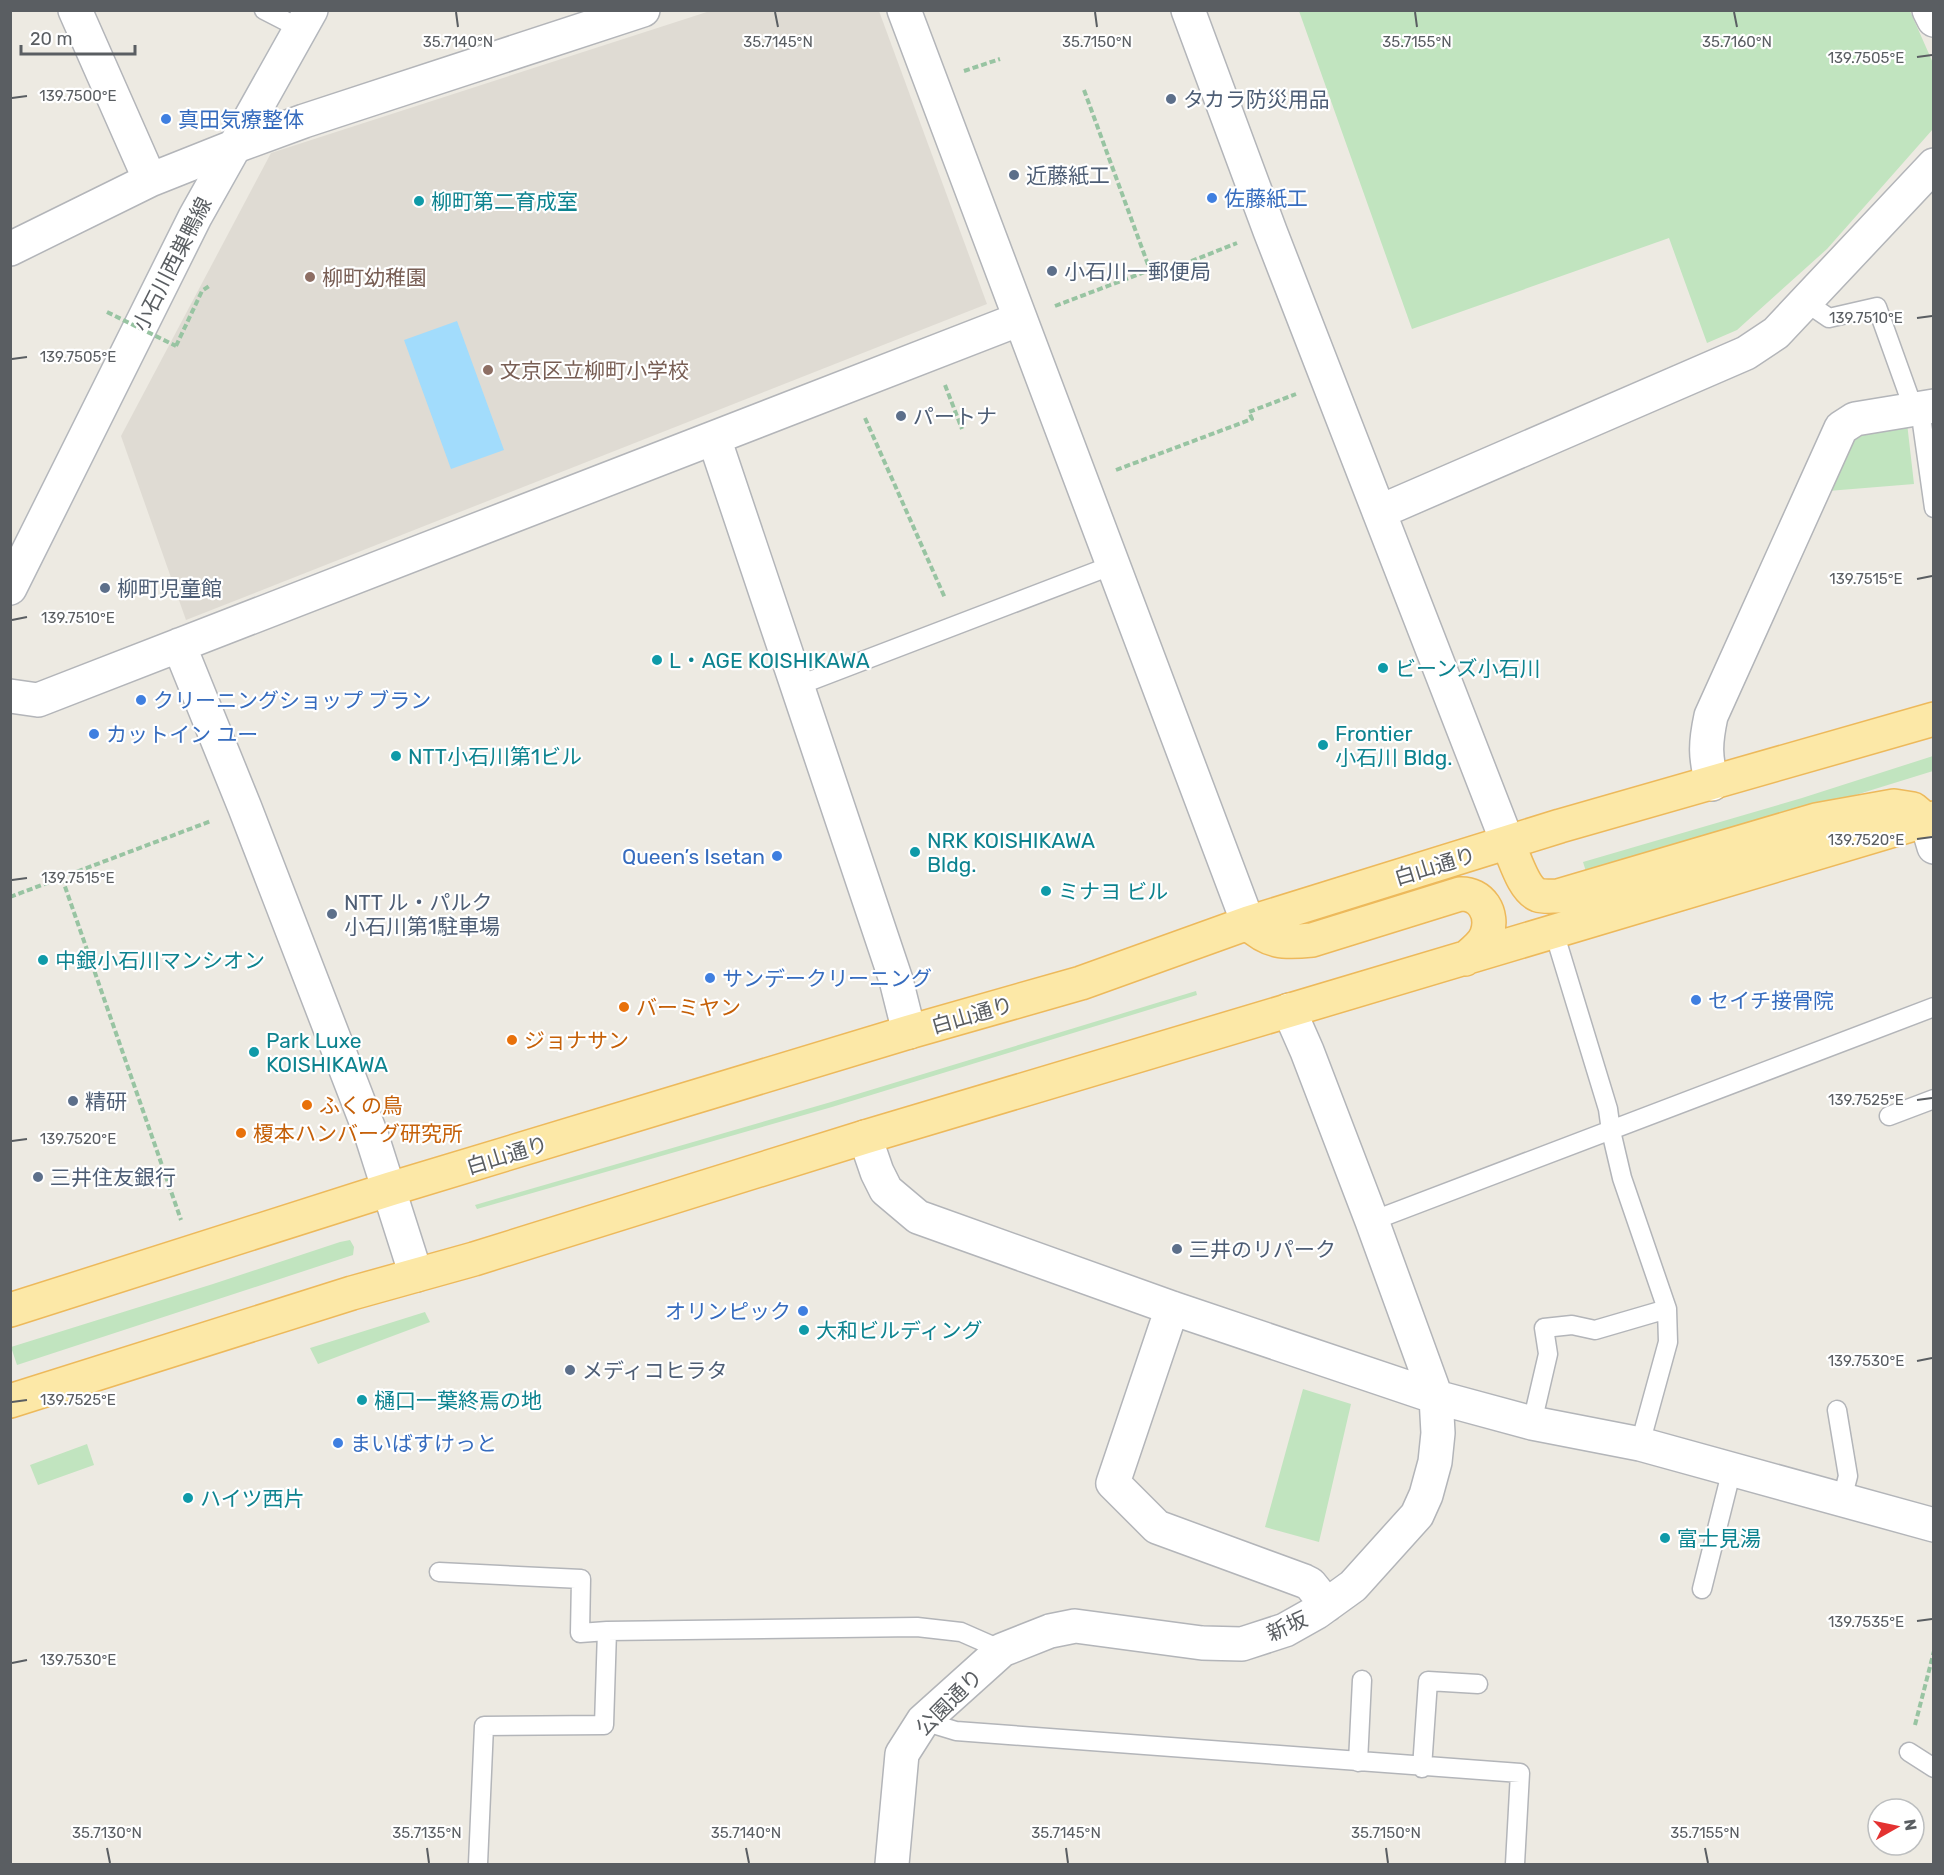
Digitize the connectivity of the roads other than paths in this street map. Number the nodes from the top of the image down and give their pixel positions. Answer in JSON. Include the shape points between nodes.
{"nodes":[{"id":1,"x":75,"y":10,"type":"edge"},
{"id":2,"x":264,"y":10,"type":"edge"},
{"id":3,"x":643,"y":10,"type":"edge"},
{"id":4,"x":904,"y":10,"type":"edge"},
{"id":5,"x":1188,"y":10,"type":"edge"},
{"id":6,"x":1929,"y":10,"type":"edge"},
{"id":7,"x":308,"y":16,"type":"edge"},
{"id":8,"x":1934,"y":20,"type":"edge"},
{"id":9,"x":233,"y":147,"type":"junction"},
{"id":10,"x":1934,"y":165,"type":"edge"},
{"id":11,"x":150,"y":180,"type":"junction"},
{"id":12,"x":10,"y":249,"type":"edge"},
{"id":13,"x":1804,"y":301,"type":"junction"},
{"id":14,"x":1020,"y":319,"type":"junction"},
{"id":15,"x":1922,"y":408,"type":"edge"},
{"id":16,"x":714,"y":438,"type":"junction"},
{"id":17,"x":1934,"y":508,"type":"edge"},
{"id":18,"x":1379,"y":512,"type":"junction"},
{"id":19,"x":1113,"y":565,"type":"junction"},
{"id":20,"x":10,"y":588,"type":"edge"},
{"id":21,"x":179,"y":645,"type":"junction"},
{"id":22,"x":797,"y":686,"type":"junction"},
{"id":23,"x":10,"y":696,"type":"edge"},
{"id":24,"x":1934,"y":719,"type":"edge"},
{"id":25,"x":1712,"y":784,"type":"junction"},
{"id":26,"x":1931,"y":828,"type":"edge"},
{"id":27,"x":1508,"y":844,"type":"junction"},
{"id":28,"x":1248,"y":923,"type":"junction"},
{"id":29,"x":1554,"y":932,"type":"junction"},
{"id":30,"x":1465,"y":958,"type":"junction"},
{"id":31,"x":1934,"y":1007,"type":"edge"},
{"id":32,"x":1289,"y":1010,"type":"junction"},
{"id":33,"x":909,"y":1032,"type":"junction"},
{"id":34,"x":1934,"y":1099,"type":"edge"},
{"id":35,"x":1889,"y":1116,"type":"dead end"},
{"id":36,"x":1611,"y":1131,"type":"junction"},
{"id":37,"x":865,"y":1137,"type":"junction"},
{"id":38,"x":390,"y":1189,"type":"junction"},
{"id":39,"x":1372,"y":1221,"type":"junction"},
{"id":40,"x":416,"y":1275,"type":"junction"},
{"id":41,"x":1172,"y":1308,"type":"junction"},
{"id":42,"x":1667,"y":1309,"type":"junction"},
{"id":43,"x":10,"y":1310,"type":"edge"},
{"id":44,"x":1436,"y":1397,"type":"junction"},
{"id":45,"x":10,"y":1401,"type":"edge"},
{"id":46,"x":1837,"y":1410,"type":"dead end"},
{"id":47,"x":1532,"y":1423,"type":"junction"},
{"id":48,"x":1640,"y":1444,"type":"junction"},
{"id":49,"x":1732,"y":1469,"type":"junction"},
{"id":50,"x":1842,"y":1499,"type":"junction"},
{"id":51,"x":1934,"y":1526,"type":"edge"},
{"id":52,"x":439,"y":1572,"type":"dead end"},
{"id":53,"x":1701,"y":1589,"type":"dead end"},
{"id":54,"x":1328,"y":1605,"type":"junction"},
{"id":55,"x":607,"y":1631,"type":"junction"},
{"id":56,"x":1002,"y":1650,"type":"junction"},
{"id":57,"x":1362,"y":1680,"type":"dead end"},
{"id":58,"x":1478,"y":1684,"type":"dead end"},
{"id":59,"x":923,"y":1721,"type":"junction"},
{"id":60,"x":1909,"y":1752,"type":"road end"},
{"id":61,"x":1358,"y":1762,"type":"junction"},
{"id":62,"x":1422,"y":1768,"type":"junction"},
{"id":63,"x":1934,"y":1768,"type":"edge"},
{"id":64,"x":478,"y":1864,"type":"edge"},
{"id":65,"x":892,"y":1864,"type":"edge"},
{"id":66,"x":1515,"y":1864,"type":"edge"}],
"edges":[{"from":1,"to":11,"type":"street"},
{"from":2,"to":7,"type":"lane"},
{"from":3,"to":9,"type":"street"},
{"from":4,"to":14,"type":"street"},
{"from":5,"to":18,"type":"street"},
{"from":6,"to":8,"type":"street"},
{"from":7,"to":9,"type":"street","name":"小石川西巣鴨線"},
{"from":9,"to":11,"type":"street"},
{"from":9,"to":20,"type":"street","name":"小石川西巣鴨線"},
{"from":10,"to":13,"type":"street"},
{"from":11,"to":12,"type":"street"},
{"from":13,"to":15,"type":"lane","via":[[1829,318],[1877,307]]},
{"from":13,"to":18,"type":"street","via":[[1776,333],[1746,353]]},
{"from":14,"to":16,"type":"street"},
{"from":14,"to":19,"type":"street"},
{"from":15,"to":17,"type":"lane"},
{"from":15,"to":25,"type":"street","via":[[1855,419],[1841,428],[1711,716],[1706,759]]},
{"from":16,"to":21,"type":"street"},
{"from":16,"to":22,"type":"street"},
{"from":18,"to":27,"type":"street"},
{"from":19,"to":22,"type":"lane"},
{"from":19,"to":28,"type":"street"},
{"from":21,"to":23,"type":"street","via":[[38,700]]},
{"from":21,"to":38,"type":"street"},
{"from":22,"to":33,"type":"street","via":[[896,980]]},
{"from":24,"to":25,"type":"main road","name":"白山通り"},
{"from":25,"to":27,"type":"main road","name":"白山通り"},
{"from":26,"to":27,"type":"main road","via":[[1913,809],[1894,806],[1816,820],[1558,896],[1532,892]]},
{"from":26,"to":29,"type":"main road"},
{"from":27,"to":28,"type":"main road","name":"白山通り"},
{"from":28,"to":30,"type":"main road","via":[[1259,934],[1274,940],[1301,941],[1469,894],[1480,900],[1489,927],[1487,936]]},
{"from":28,"to":33,"type":"main road","name":"白山通り","via":[[1081,983]]},
{"from":29,"to":30,"type":"main road"},
{"from":29,"to":36,"type":"lane","via":[[1608,1109]]},
{"from":30,"to":32,"type":"main road"},
{"from":31,"to":36,"type":"lane"},
{"from":32,"to":37,"type":"main road"},
{"from":32,"to":39,"type":"street","name":"新坂"},
{"from":33,"to":38,"type":"main road","name":"白山通り"},
{"from":34,"to":35,"type":"lane"},
{"from":36,"to":39,"type":"lane"},
{"from":36,"to":42,"type":"lane","via":[[1622,1178]]},
{"from":37,"to":40,"type":"main road"},
{"from":37,"to":41,"type":"street","via":[[886,1190],[918,1217]]},
{"from":38,"to":40,"type":"street"},
{"from":38,"to":43,"type":"main road","name":"白山通り"},
{"from":39,"to":44,"type":"street","name":"新坂"},
{"from":40,"to":45,"type":"main road"},
{"from":41,"to":44,"type":"street"},
{"from":41,"to":54,"type":"street","via":[[1113,1483],[1157,1527],[1304,1581]]},
{"from":42,"to":47,"type":"lane","via":[[1595,1330],[1572,1325],[1544,1328],[1548,1353]]},
{"from":42,"to":48,"type":"lane","via":[[1668,1342]]},
{"from":44,"to":47,"type":"street"},
{"from":44,"to":54,"type":"street","name":"新坂","via":[[1435,1462],[1417,1515],[1353,1586]]},
{"from":46,"to":50,"type":"lane","via":[[1848,1476]]},
{"from":47,"to":48,"type":"street"},
{"from":48,"to":49,"type":"street"},
{"from":49,"to":50,"type":"street"},
{"from":49,"to":53,"type":"lane"},
{"from":50,"to":51,"type":"street"},
{"from":52,"to":55,"type":"lane","via":[[581,1579],[580,1633]]},
{"from":54,"to":56,"type":"street","name":"新坂","via":[[1285,1630],[1242,1644],[1202,1643],[1075,1626],[1050,1630]]},
{"from":55,"to":56,"type":"lane","via":[[917,1627],[961,1632]]},
{"from":55,"to":64,"type":"lane","via":[[604,1725],[484,1726]]},
{"from":56,"to":59,"type":"street","name":"公園通り"},
{"from":57,"to":61,"type":"lane"},
{"from":58,"to":62,"type":"lane","via":[[1428,1681]]},
{"from":59,"to":61,"type":"lane","via":[[956,1731]]},
{"from":59,"to":65,"type":"street","name":"公園通り","via":[[902,1754]]},
{"from":60,"to":63,"type":"lane"},
{"from":61,"to":62,"type":"lane"},
{"from":62,"to":66,"type":"lane","via":[[1520,1773]]}]}
